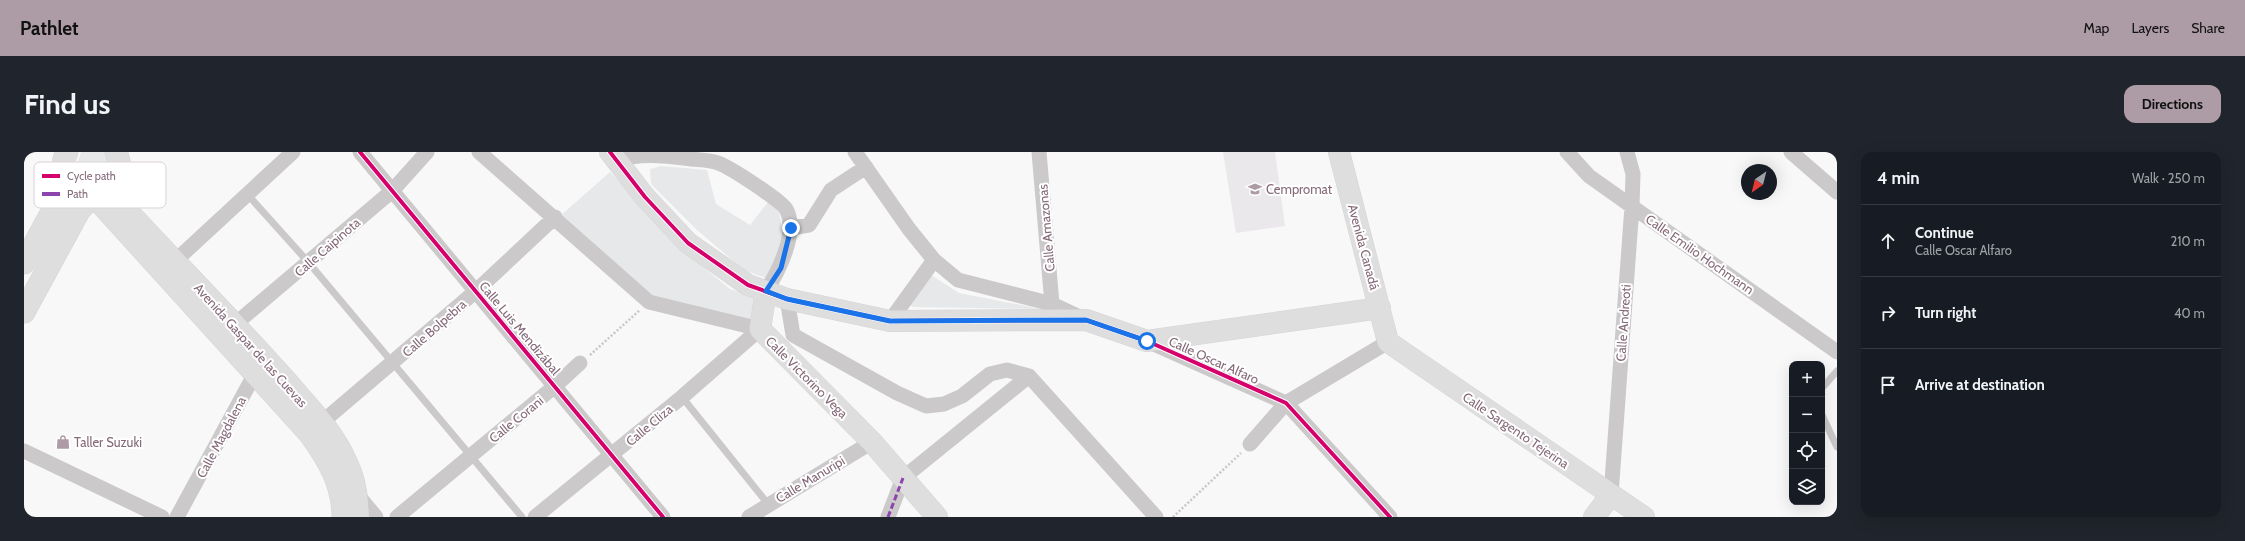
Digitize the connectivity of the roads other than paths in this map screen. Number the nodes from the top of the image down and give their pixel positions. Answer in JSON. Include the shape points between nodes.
{"nodes":[{"id":1,"x":68,"y":152,"type":"edge"},
{"id":2,"x":116,"y":152,"type":"edge"},
{"id":3,"x":293,"y":152,"type":"edge"},
{"id":4,"x":360,"y":152,"type":"edge"},
{"id":5,"x":427,"y":152,"type":"edge"},
{"id":6,"x":480,"y":152,"type":"edge"},
{"id":7,"x":855,"y":152,"type":"edge"},
{"id":8,"x":1039,"y":152,"type":"edge"},
{"id":9,"x":1339,"y":152,"type":"edge"},
{"id":10,"x":1567,"y":152,"type":"edge"},
{"id":11,"x":1627,"y":152,"type":"edge"},
{"id":12,"x":1791,"y":152,"type":"edge"},
{"id":13,"x":614,"y":157,"type":"edge"},
{"id":14,"x":707,"y":157,"type":"edge"},
{"id":15,"x":63,"y":162,"type":"edge"},
{"id":16,"x":121,"y":162,"type":"edge"},
{"id":17,"x":866,"y":167,"type":"junction"},
{"id":18,"x":392,"y":191,"type":"junction"},
{"id":19,"x":1837,"y":192,"type":"edge"},
{"id":20,"x":248,"y":195,"type":"junction"},
{"id":21,"x":1632,"y":206,"type":"junction"},
{"id":22,"x":54,"y":208,"type":"edge"},
{"id":23,"x":83,"y":208,"type":"edge"},
{"id":24,"x":112,"y":208,"type":"edge"},
{"id":25,"x":555,"y":218,"type":"junction"},
{"id":26,"x":791,"y":228,"type":"junction"},
{"id":27,"x":934,"y":260,"type":"junction"},
{"id":28,"x":24,"y":263,"type":"edge"},
{"id":29,"x":309,"y":263,"type":"junction"},
{"id":30,"x":170,"y":268,"type":"junction"},
{"id":31,"x":476,"y":291,"type":"junction"},
{"id":32,"x":766,"y":291,"type":"junction"},
{"id":33,"x":787,"y":299,"type":"junction"},
{"id":34,"x":1052,"y":304,"type":"junction"},
{"id":35,"x":1380,"y":308,"type":"junction"},
{"id":36,"x":24,"y":312,"type":"edge"},
{"id":37,"x":1086,"y":320,"type":"junction"},
{"id":38,"x":890,"y":321,"type":"junction"},
{"id":39,"x":760,"y":329,"type":"junction"},
{"id":40,"x":228,"y":330,"type":"junction"},
{"id":41,"x":1147,"y":341,"type":"junction"},
{"id":42,"x":1388,"y":342,"type":"junction"},
{"id":43,"x":1837,"y":352,"type":"edge"},
{"id":44,"x":394,"y":363,"type":"junction"},
{"id":45,"x":580,"y":363,"type":"road end"},
{"id":46,"x":260,"y":364,"type":"junction"},
{"id":47,"x":1837,"y":371,"type":"edge"},
{"id":48,"x":1028,"y":376,"type":"junction"},
{"id":49,"x":1825,"y":385,"type":"edge"},
{"id":50,"x":555,"y":386,"type":"junction"},
{"id":51,"x":682,"y":397,"type":"junction"},
{"id":52,"x":1286,"y":403,"type":"junction"},
{"id":53,"x":1825,"y":421,"type":"edge"},
{"id":54,"x":316,"y":428,"type":"junction"},
{"id":55,"x":872,"y":442,"type":"junction"},
{"id":56,"x":1250,"y":444,"type":"road end"},
{"id":57,"x":1837,"y":446,"type":"edge"},
{"id":58,"x":24,"y":451,"type":"edge"},
{"id":59,"x":613,"y":454,"type":"junction"},
{"id":60,"x":471,"y":456,"type":"junction"},
{"id":61,"x":332,"y":469,"type":"junction"},
{"id":62,"x":903,"y":478,"type":"junction"},
{"id":63,"x":357,"y":494,"type":"junction"},
{"id":64,"x":1611,"y":495,"type":"junction"},
{"id":65,"x":768,"y":504,"type":"junction"},
{"id":66,"x":162,"y":517,"type":"edge"},
{"id":67,"x":177,"y":517,"type":"edge"},
{"id":68,"x":343,"y":517,"type":"edge"},
{"id":69,"x":358,"y":517,"type":"edge"},
{"id":70,"x":376,"y":517,"type":"edge"},
{"id":71,"x":397,"y":517,"type":"edge"},
{"id":72,"x":522,"y":517,"type":"edge"},
{"id":73,"x":535,"y":517,"type":"edge"},
{"id":74,"x":663,"y":517,"type":"edge"},
{"id":75,"x":748,"y":517,"type":"edge"},
{"id":76,"x":888,"y":517,"type":"edge"},
{"id":77,"x":937,"y":517,"type":"edge"},
{"id":78,"x":1156,"y":517,"type":"edge"},
{"id":79,"x":1390,"y":517,"type":"edge"},
{"id":80,"x":1594,"y":517,"type":"edge"},
{"id":81,"x":1644,"y":517,"type":"edge"}],
"edges":[{"from":1,"to":15,"type":"main road"},
{"from":2,"to":16,"type":"main road"},
{"from":3,"to":20,"type":"street"},
{"from":4,"to":18,"type":"street","name":"Calle Luis Mendizábal"},
{"from":5,"to":18,"type":"street","name":"Calle Caipinota"},
{"from":6,"to":25,"type":"street","name":"Calle Victorino Vega"},
{"from":7,"to":17,"type":"street"},
{"from":8,"to":34,"type":"street","name":"Calle Amazonas"},
{"from":9,"to":35,"type":"street","name":"Avenida Canadá"},
{"from":10,"to":21,"type":"street","name":"Calle Emilio Hochmann","via":[[1589,176]]},
{"from":11,"to":21,"type":"street","name":"Calle Andreoti","via":[[1633,174]]},
{"from":12,"to":19,"type":"street"},
{"from":13,"to":14,"type":"street","via":[[649,154]]},
{"from":13,"to":32,"type":"street","name":"Calle Oscar Alfaro","via":[[645,197],[688,243],[748,285]]},
{"from":14,"to":26,"type":"street","via":[[744,178],[786,209]]},
{"from":17,"to":26,"type":"street","via":[[831,190],[809,225]]},
{"from":17,"to":27,"type":"street"},
{"from":18,"to":29,"type":"street","name":"Calle Caipinota"},
{"from":18,"to":31,"type":"street","name":"Calle Luis Mendizábal"},
{"from":20,"to":29,"type":"lane"},
{"from":20,"to":30,"type":"street"},
{"from":21,"to":43,"type":"street","name":"Calle Emilio Hochmann"},
{"from":21,"to":64,"type":"street","name":"Calle Andreoti"},
{"from":22,"to":28,"type":"main road"},
{"from":23,"to":36,"type":"main road"},
{"from":24,"to":30,"type":"main road","name":"Avenida Gaspar de las Cuevas"},
{"from":25,"to":31,"type":"street","name":"Calle Bolpebra"},
{"from":25,"to":39,"type":"street","name":"Calle Victorino Vega","via":[[649,302]]},
{"from":26,"to":32,"type":"street","via":[[781,268]]},
{"from":27,"to":34,"type":"street","via":[[958,280]]},
{"from":27,"to":38,"type":"street"},
{"from":29,"to":40,"type":"street","name":"Calle Caipinota"},
{"from":29,"to":44,"type":"lane"},
{"from":30,"to":40,"type":"main road","name":"Avenida Gaspar de las Cuevas"},
{"from":31,"to":44,"type":"street","name":"Calle Bolpebra"},
{"from":31,"to":50,"type":"street","name":"Calle Luis Mendizábal"},
{"from":32,"to":33,"type":"street","name":"Calle Oscar Alfaro"},
{"from":32,"to":39,"type":"street"},
{"from":33,"to":38,"type":"street","name":"Calle Oscar Alfaro"},
{"from":33,"to":48,"type":"street","via":[[793,335],[897,393],[926,406],[944,404],[962,396],[990,374],[1007,370]]},
{"from":34,"to":37,"type":"street"},
{"from":35,"to":41,"type":"street"},
{"from":35,"to":42,"type":"street","name":"Avenida Canadá"},
{"from":37,"to":38,"type":"street","name":"Calle Oscar Alfaro"},
{"from":37,"to":41,"type":"street","name":"Calle Oscar Alfaro"},
{"from":39,"to":51,"type":"street","name":"Calle Cliza"},
{"from":39,"to":55,"type":"street","name":"Calle Victorino Vega"},
{"from":40,"to":46,"type":"main road","name":"Avenida Gaspar de las Cuevas"},
{"from":41,"to":52,"type":"street","name":"Calle Oscar Alfaro"},
{"from":42,"to":52,"type":"street"},
{"from":42,"to":64,"type":"street","name":"Calle Sargento Tejerina"},
{"from":44,"to":54,"type":"street","name":"Calle Bolpebra"},
{"from":44,"to":60,"type":"lane"},
{"from":45,"to":50,"type":"street","name":"Calle Corani"},
{"from":46,"to":54,"type":"main road","name":"Avenida Gaspar de las Cuevas"},
{"from":46,"to":67,"type":"street","name":"Calle Magdalena"},
{"from":47,"to":49,"type":"lane"},
{"from":48,"to":62,"type":"street"},
{"from":48,"to":78,"type":"street"},
{"from":50,"to":59,"type":"street","name":"Calle Luis Mendizábal"},
{"from":50,"to":60,"type":"street","name":"Calle Corani"},
{"from":51,"to":59,"type":"street","name":"Calle Cliza"},
{"from":51,"to":65,"type":"lane"},
{"from":52,"to":56,"type":"street"},
{"from":52,"to":79,"type":"street","name":"Calle Oscar Alfaro"},
{"from":53,"to":57,"type":"lane"},
{"from":54,"to":61,"type":"main road","name":"Avenida Gaspar de las Cuevas"},
{"from":54,"to":63,"type":"main road","name":"Avenida Gaspar de las Cuevas","via":[[347,462]]},
{"from":55,"to":62,"type":"street","name":"Calle Victorino Vega"},
{"from":55,"to":65,"type":"street","name":"Calle Manuripi"},
{"from":58,"to":66,"type":"street"},
{"from":59,"to":73,"type":"street","name":"Calle Cliza"},
{"from":59,"to":74,"type":"street","name":"Calle Luis Mendizábal"},
{"from":60,"to":71,"type":"street","name":"Calle Corani"},
{"from":60,"to":72,"type":"lane"},
{"from":61,"to":63,"type":"street"},
{"from":61,"to":68,"type":"main road","name":"Avenida Gaspar de las Cuevas","via":[[340,494]]},
{"from":62,"to":76,"type":"street"},
{"from":62,"to":77,"type":"street","name":"Calle Victorino Vega"},
{"from":63,"to":69,"type":"main road","name":"Avenida Gaspar de las Cuevas"},
{"from":63,"to":70,"type":"street"},
{"from":64,"to":80,"type":"street"},
{"from":64,"to":81,"type":"street","name":"Calle Sargento Tejerina"},
{"from":65,"to":75,"type":"street","name":"Calle Manuripi"}]}
